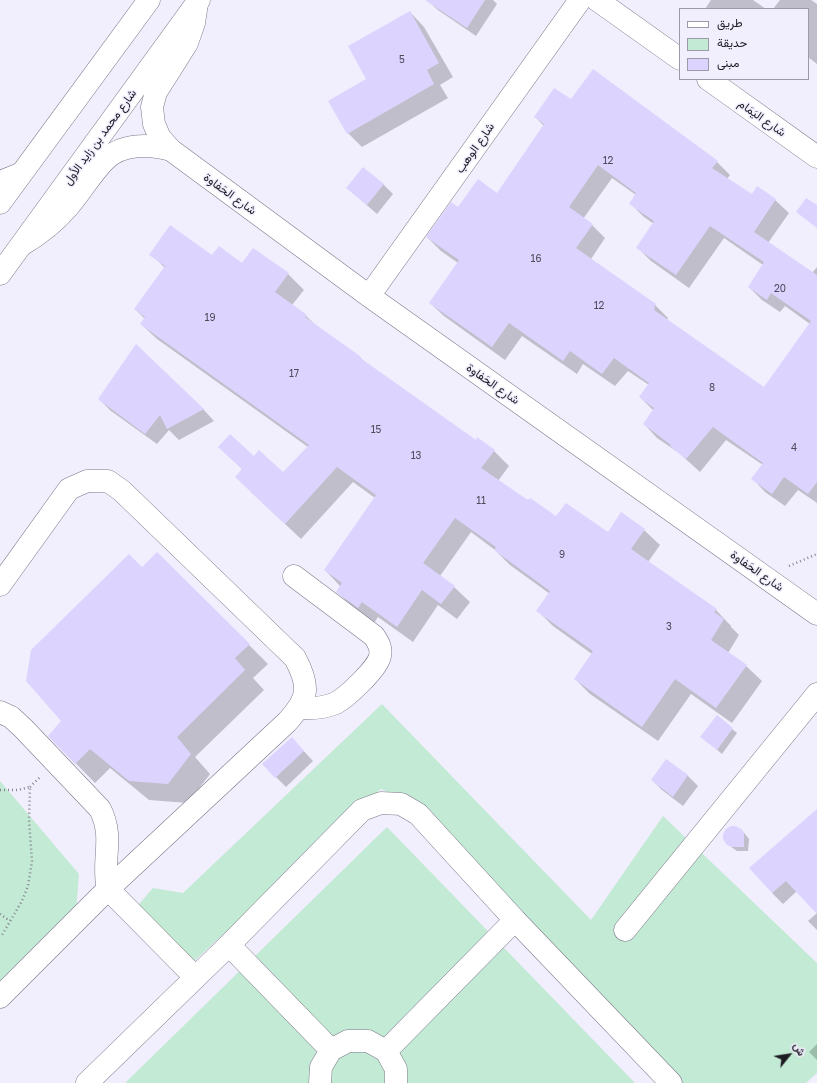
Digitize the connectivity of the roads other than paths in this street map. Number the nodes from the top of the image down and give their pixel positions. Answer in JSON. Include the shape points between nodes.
{"nodes":[{"id":1,"x":149,"y":0,"type":"edge"},
{"id":2,"x":580,"y":0,"type":"edge"},
{"id":3,"x":596,"y":0,"type":"edge"},
{"id":4,"x":198,"y":1,"type":"edge"},
{"id":5,"x":679,"y":58,"type":"edge"},
{"id":6,"x":709,"y":80,"type":"edge"},
{"id":7,"x":171,"y":150,"type":"junction"},
{"id":8,"x":817,"y":157,"type":"edge"},
{"id":9,"x":20,"y":174,"type":"junction"},
{"id":10,"x":0,"y":182,"type":"edge"},
{"id":11,"x":0,"y":203,"type":"edge"},
{"id":12,"x":20,"y":247,"type":"junction"},
{"id":13,"x":0,"y":274,"type":"edge"},
{"id":14,"x":369,"y":296,"type":"junction"},
{"id":15,"x":294,"y":576,"type":"dead end"},
{"id":16,"x":0,"y":584,"type":"edge"},
{"id":17,"x":817,"y":614,"type":"edge"},
{"id":18,"x":817,"y":694,"type":"edge"},
{"id":19,"x":300,"y":708,"type":"junction"},
{"id":20,"x":0,"y":712,"type":"edge"},
{"id":21,"x":108,"y":889,"type":"junction"},
{"id":22,"x":515,"y":920,"type":"junction"},
{"id":23,"x":625,"y":930,"type":"dead end"},
{"id":24,"x":229,"y":945,"type":"junction"},
{"id":25,"x":195,"y":977,"type":"junction"},
{"id":26,"x":0,"y":997,"type":"edge"},
{"id":27,"x":331,"y":1050,"type":"junction"},
{"id":28,"x":386,"y":1051,"type":"junction"},
{"id":29,"x":87,"y":1083,"type":"edge"},
{"id":30,"x":320,"y":1083,"type":"edge"},
{"id":31,"x":396,"y":1083,"type":"edge"},
{"id":32,"x":671,"y":1083,"type":"edge"}],
"edges":[{"from":1,"to":9,"type":"street"},
{"from":2,"to":14,"type":"street","name":"شارع الوهب"},
{"from":3,"to":5,"type":"street"},
{"from":4,"to":7,"type":"street","name":"شارع الحَفاوة","via":[[187,43],[156,92],[152,107],[154,124],[160,138]]},
{"from":4,"to":12,"type":"street","name":"شارع محمد بن زايد الأول"},
{"from":6,"to":8,"type":"street","name":"شارع اليَمَام"},
{"from":7,"to":12,"type":"street","name":"شارع الحَفاوة","via":[[139,145],[121,150],[105,159],[54,222]]},
{"from":7,"to":14,"type":"street","name":"شارع الحَفاوة"},
{"from":9,"to":10,"type":"street"},
{"from":9,"to":11,"type":"street"},
{"from":12,"to":13,"type":"street","name":"شارع محمد بن زايد الأول"},
{"from":14,"to":17,"type":"street","name":"شارع الحَفاوة"},
{"from":15,"to":19,"type":"street","via":[[374,636],[381,655],[376,666],[345,697],[325,707]]},
{"from":16,"to":19,"type":"street","via":[[69,489],[87,480],[108,481],[122,490],[295,658],[303,673],[305,691]]},
{"from":18,"to":23,"type":"street"},
{"from":19,"to":21,"type":"street"},
{"from":20,"to":21,"type":"street","via":[[19,724],[100,809],[108,831]]},
{"from":21,"to":25,"type":"street"},
{"from":21,"to":26,"type":"street"},
{"from":22,"to":24,"type":"street","via":[[418,814],[401,804],[381,803],[362,810]]},
{"from":22,"to":28,"type":"street"},
{"from":22,"to":32,"type":"street"},
{"from":24,"to":25,"type":"street"},
{"from":24,"to":27,"type":"street"},
{"from":25,"to":29,"type":"street"},
{"from":27,"to":28,"type":"street","via":[[348,1041],[368,1041]]},
{"from":27,"to":30,"type":"street","via":[[321,1067]]},
{"from":28,"to":31,"type":"street","via":[[396,1069]]}]}
